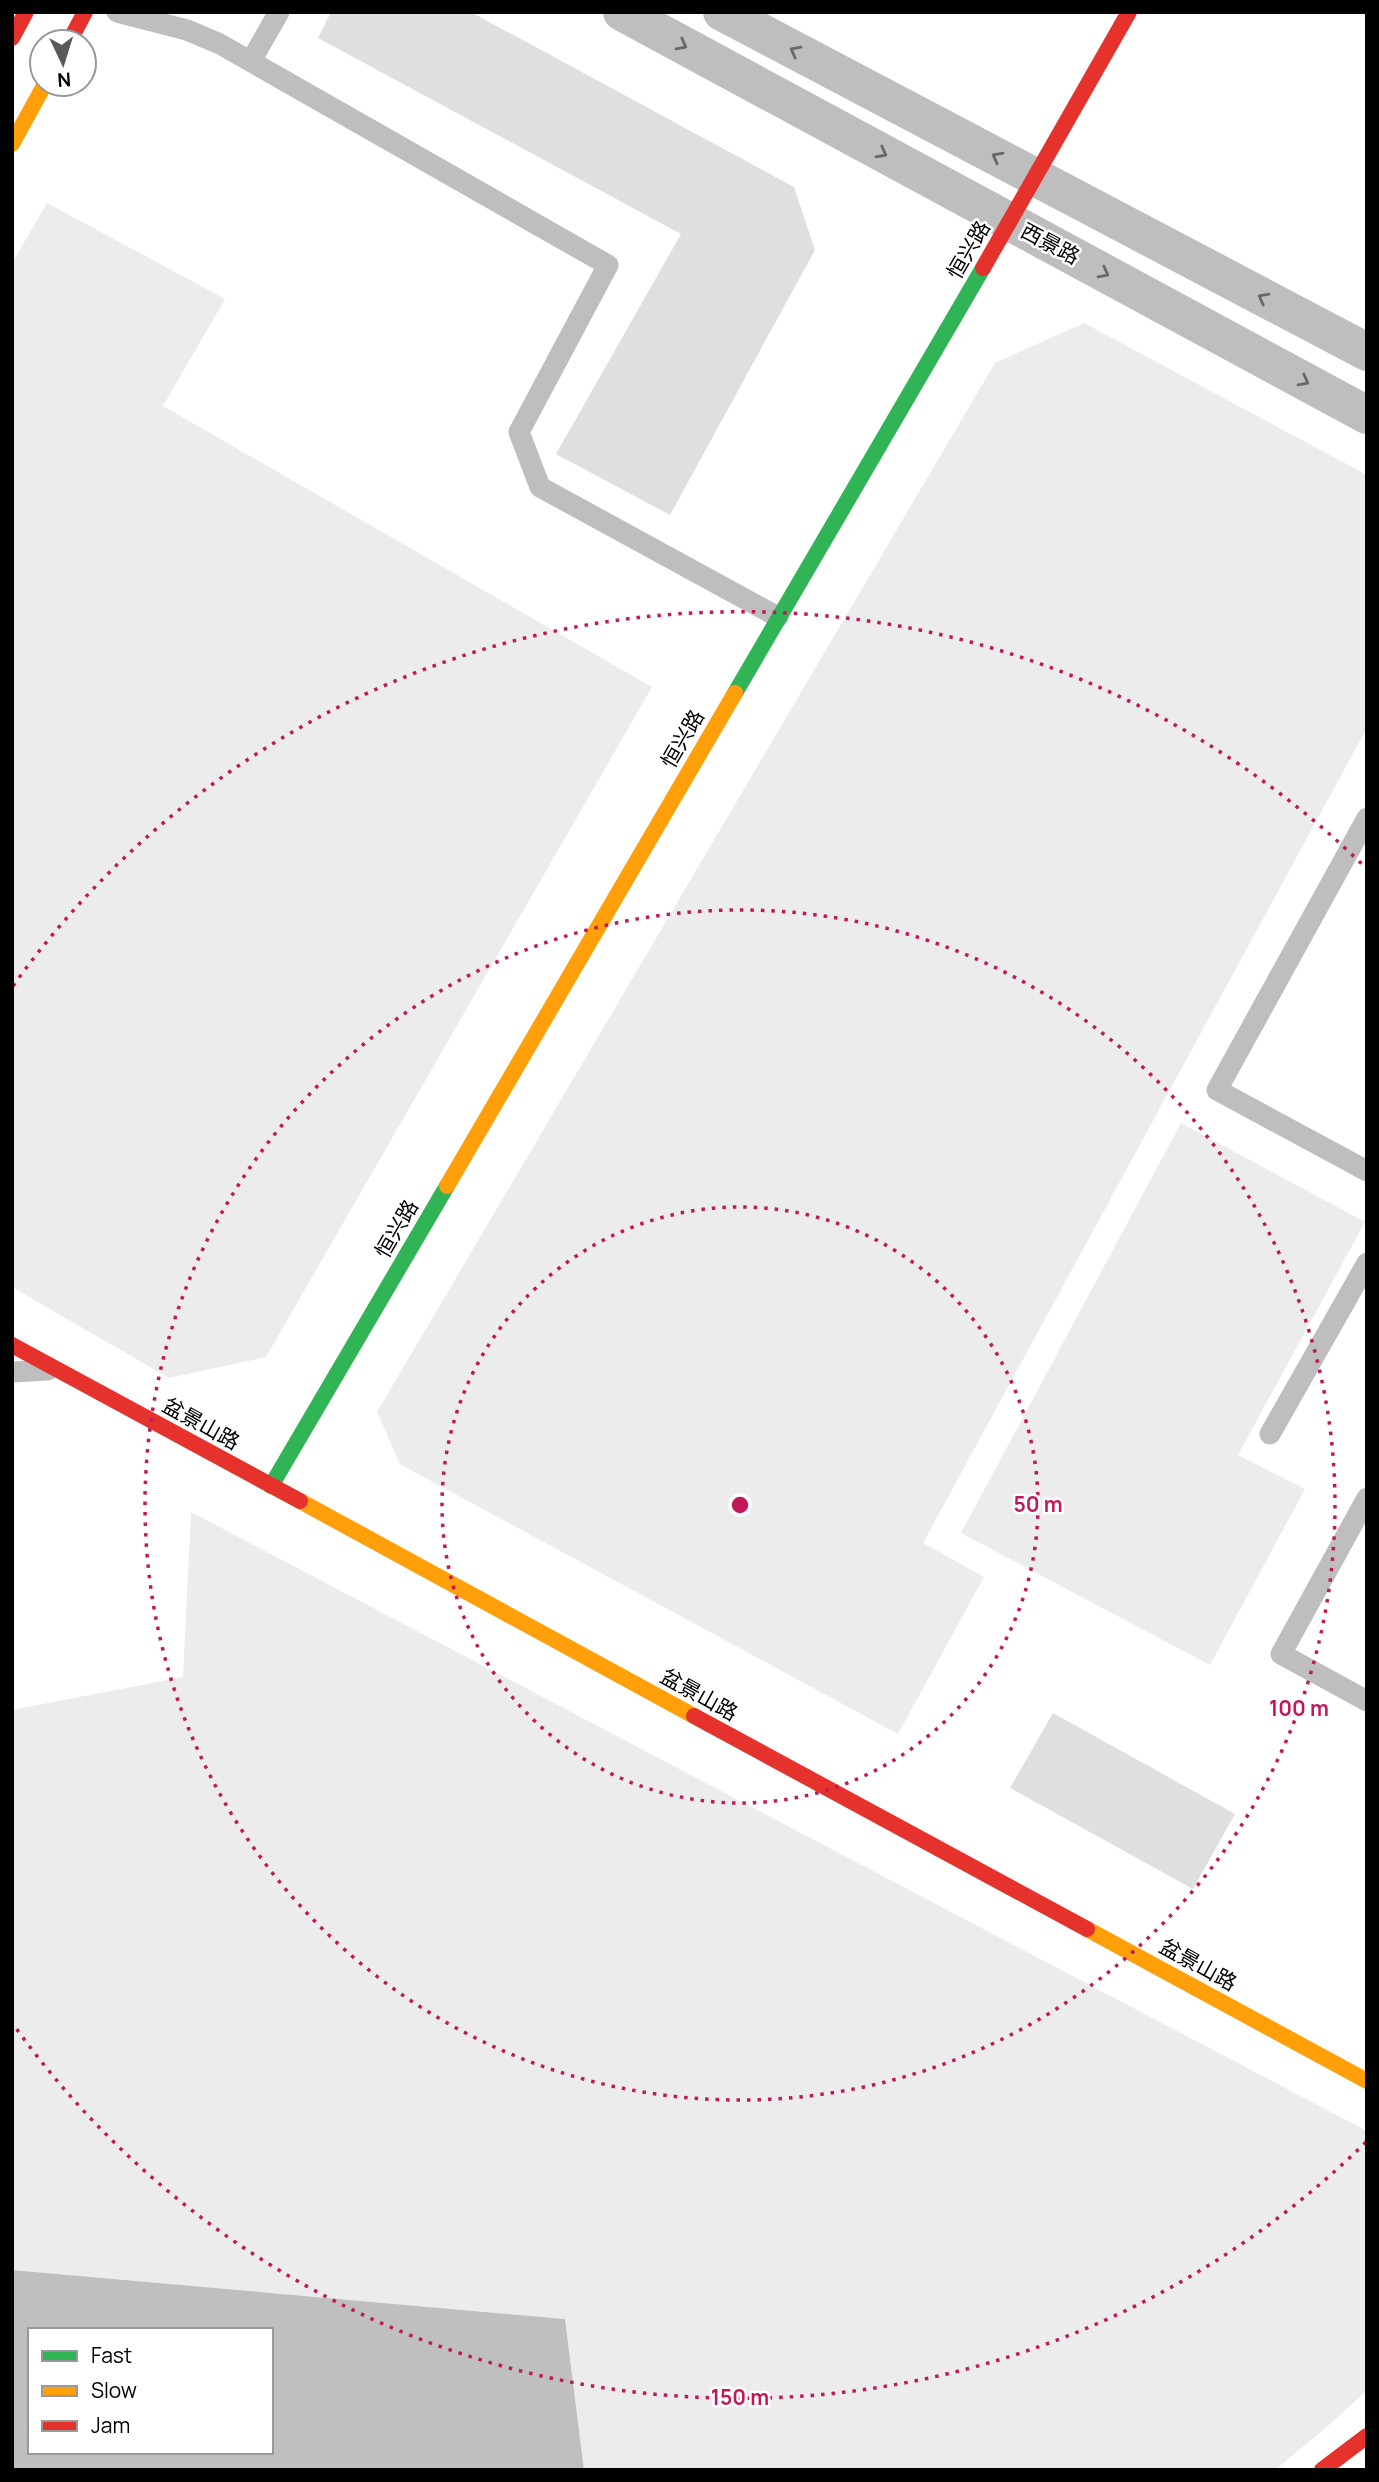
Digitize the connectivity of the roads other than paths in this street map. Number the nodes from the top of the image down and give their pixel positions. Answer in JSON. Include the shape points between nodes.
{"nodes":[{"id":1,"x":26,"y":12,"type":"edge"},
{"id":2,"x":85,"y":12,"type":"edge"},
{"id":3,"x":117,"y":12,"type":"edge"},
{"id":4,"x":279,"y":12,"type":"edge"},
{"id":5,"x":622,"y":12,"type":"edge"},
{"id":6,"x":722,"y":12,"type":"edge"},
{"id":7,"x":1129,"y":12,"type":"edge"},
{"id":8,"x":76,"y":28,"type":"edge"},
{"id":9,"x":12,"y":38,"type":"edge"},
{"id":10,"x":251,"y":61,"type":"junction"},
{"id":11,"x":38,"y":98,"type":"edge"},
{"id":12,"x":12,"y":144,"type":"edge"},
{"id":13,"x":1036,"y":178,"type":"junction"},
{"id":14,"x":1010,"y":222,"type":"junction"},
{"id":15,"x":1367,"y":352,"type":"edge"},
{"id":16,"x":1367,"y":415,"type":"edge"},
{"id":17,"x":778,"y":617,"type":"junction"},
{"id":18,"x":1367,"y":818,"type":"edge"},
{"id":19,"x":1367,"y":1171,"type":"edge"},
{"id":20,"x":1367,"y":1263,"type":"edge"},
{"id":21,"x":12,"y":1345,"type":"edge"},
{"id":22,"x":58,"y":1370,"type":"junction"},
{"id":23,"x":12,"y":1372,"type":"edge"},
{"id":24,"x":1270,"y":1434,"type":"dead end"},
{"id":25,"x":271,"y":1486,"type":"junction"},
{"id":26,"x":1367,"y":1499,"type":"edge"},
{"id":27,"x":1367,"y":1701,"type":"edge"},
{"id":28,"x":1367,"y":2081,"type":"edge"},
{"id":29,"x":1367,"y":2436,"type":"edge"},
{"id":30,"x":1322,"y":2470,"type":"edge"}],
"edges":[{"from":1,"to":9,"type":"main road"},
{"from":2,"to":8,"type":"main road"},
{"from":3,"to":10,"type":"lane","via":[[187,30]]},
{"from":4,"to":10,"type":"lane"},
{"from":5,"to":14,"type":"street","name":"西景路","one_way":true},
{"from":13,"to":6,"type":"street","one_way":true},
{"from":7,"to":13,"type":"main road","name":"恒兴路"},
{"from":10,"to":17,"type":"lane","via":[[608,265],[519,432],[540,487]]},
{"from":11,"to":12,"type":"main road"},
{"from":13,"to":14,"type":"main road","name":"恒兴路"},
{"from":15,"to":13,"type":"street","one_way":true},
{"from":14,"to":16,"type":"street","name":"西景路","one_way":true},
{"from":14,"to":17,"type":"main road","name":"恒兴路"},
{"from":17,"to":25,"type":"main road","name":"恒兴路"},
{"from":18,"to":19,"type":"lane","via":[[1217,1090]]},
{"from":20,"to":24,"type":"lane"},
{"from":21,"to":22,"type":"main road","name":"盆景山路"},
{"from":22,"to":23,"type":"lane"},
{"from":22,"to":25,"type":"main road","name":"盆景山路"},
{"from":25,"to":28,"type":"main road","name":"盆景山路"},
{"from":26,"to":27,"type":"lane","via":[[1281,1654]]},
{"from":29,"to":30,"type":"main road"}]}
